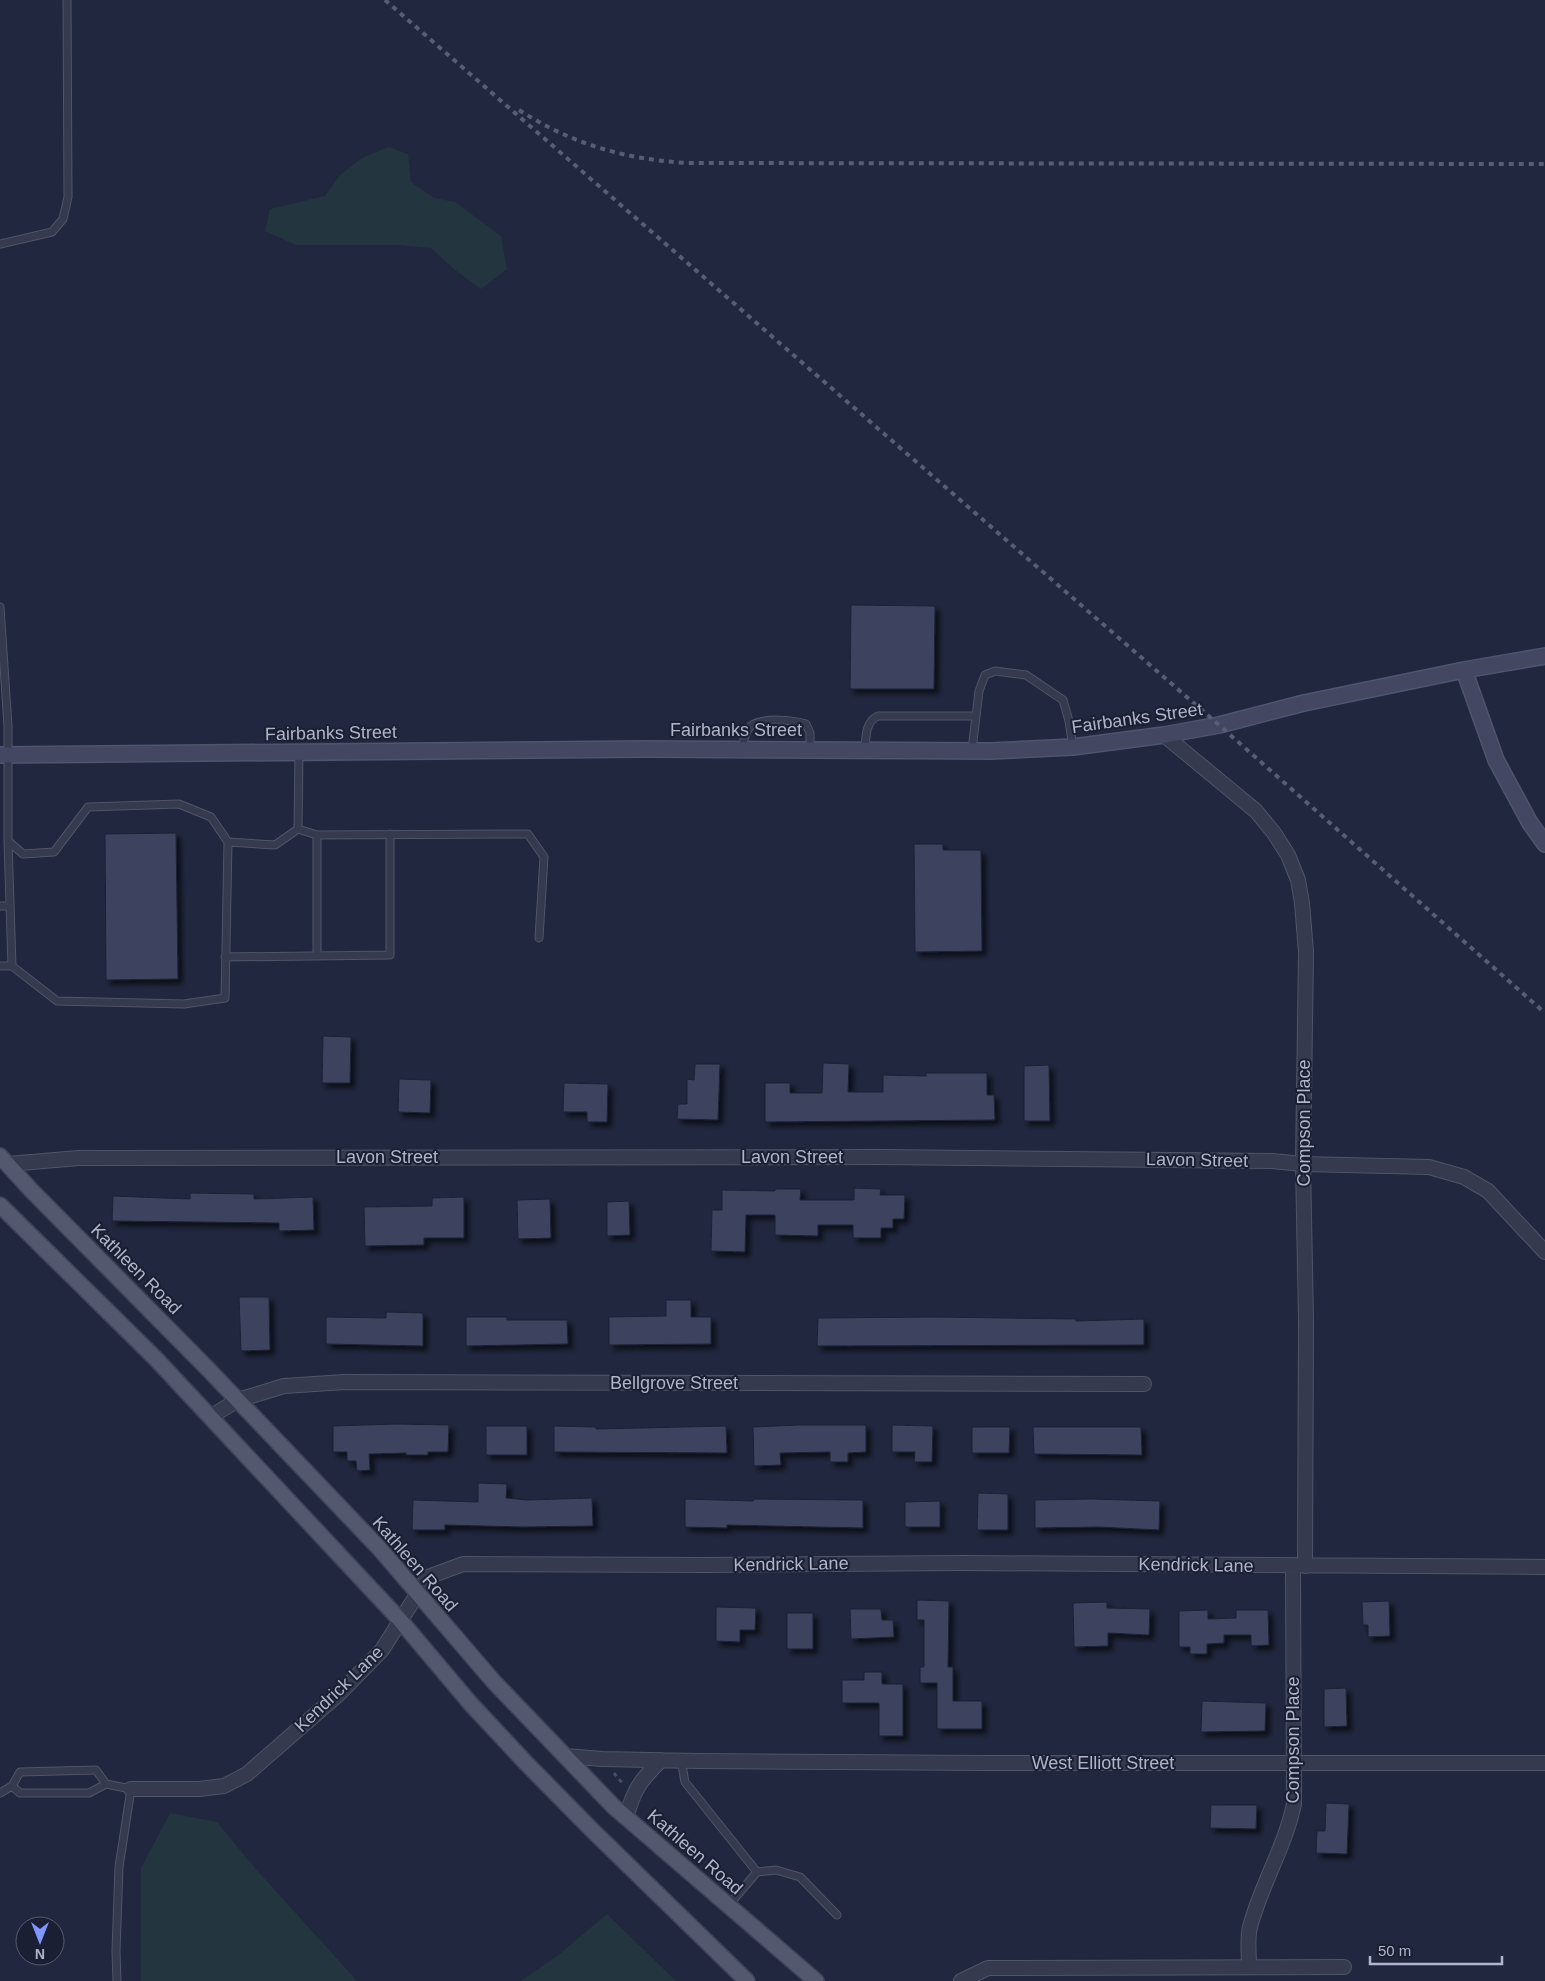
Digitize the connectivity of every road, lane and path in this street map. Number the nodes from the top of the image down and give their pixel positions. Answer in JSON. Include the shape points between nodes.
{"nodes":[{"id":1,"x":68,"y":0,"type":"edge"},
{"id":2,"x":0,"y":244,"type":"edge"},
{"id":3,"x":0,"y":607,"type":"edge"},
{"id":4,"x":1545,"y":656,"type":"edge"},
{"id":5,"x":1464,"y":670,"type":"junction"},
{"id":6,"x":976,"y":716,"type":"junction"},
{"id":7,"x":1164,"y":735,"type":"junction"},
{"id":8,"x":1073,"y":747,"type":"junction"},
{"id":9,"x":742,"y":749,"type":"junction"},
{"id":10,"x":810,"y":749,"type":"junction"},
{"id":11,"x":865,"y":750,"type":"junction"},
{"id":12,"x":972,"y":750,"type":"junction"},
{"id":13,"x":298,"y":752,"type":"junction"},
{"id":14,"x":4,"y":755,"type":"edge"},
{"id":15,"x":298,"y":829,"type":"junction"},
{"id":16,"x":390,"y":834,"type":"junction"},
{"id":17,"x":318,"y":835,"type":"junction"},
{"id":18,"x":8,"y":841,"type":"junction"},
{"id":19,"x":228,"y":842,"type":"junction"},
{"id":20,"x":1545,"y":844,"type":"edge"},
{"id":21,"x":0,"y":906,"type":"edge"},
{"id":22,"x":10,"y":906,"type":"junction"},
{"id":23,"x":539,"y":938,"type":"dead end"},
{"id":24,"x":317,"y":956,"type":"junction"},
{"id":25,"x":225,"y":957,"type":"junction"},
{"id":26,"x":0,"y":966,"type":"edge"},
{"id":27,"x":12,"y":966,"type":"junction"},
{"id":28,"x":4,"y":1160,"type":"edge"},
{"id":29,"x":1303,"y":1164,"type":"junction"},
{"id":30,"x":0,"y":1205,"type":"edge"},
{"id":31,"x":1545,"y":1252,"type":"edge"},
{"id":32,"x":1144,"y":1384,"type":"dead end"},
{"id":33,"x":238,"y":1400,"type":"junction"},
{"id":34,"x":210,"y":1417,"type":"junction"},
{"id":35,"x":1299,"y":1566,"type":"junction"},
{"id":36,"x":1545,"y":1567,"type":"edge"},
{"id":37,"x":416,"y":1594,"type":"junction"},
{"id":38,"x":400,"y":1620,"type":"junction"},
{"id":39,"x":565,"y":1756,"type":"junction"},
{"id":40,"x":661,"y":1760,"type":"junction"},
{"id":41,"x":681,"y":1760,"type":"junction"},
{"id":42,"x":1293,"y":1763,"type":"junction"},
{"id":43,"x":1545,"y":1763,"type":"edge"},
{"id":44,"x":106,"y":1784,"type":"junction"},
{"id":45,"x":12,"y":1786,"type":"junction"},
{"id":46,"x":131,"y":1789,"type":"junction"},
{"id":47,"x":0,"y":1793,"type":"edge"},
{"id":48,"x":626,"y":1818,"type":"junction"},
{"id":49,"x":757,"y":1872,"type":"junction"},
{"id":50,"x":728,"y":1906,"type":"junction"},
{"id":51,"x":837,"y":1915,"type":"dead end"},
{"id":52,"x":1249,"y":1966,"type":"junction"},
{"id":53,"x":1344,"y":1966,"type":"dead end"},
{"id":54,"x":117,"y":1981,"type":"edge"},
{"id":55,"x":747,"y":1981,"type":"edge"},
{"id":56,"x":816,"y":1981,"type":"edge"},
{"id":57,"x":961,"y":1981,"type":"edge"}],
"edges":[{"from":1,"to":2,"type":"lane","via":[[68,197],[63,219],[52,232]]},
{"from":3,"to":14,"type":"lane","via":[[6,683]]},
{"from":4,"to":5,"type":"street","name":"Fairbanks Street"},
{"from":5,"to":7,"type":"street","name":"Fairbanks Street"},
{"from":5,"to":20,"type":"street","via":[[1496,760]]},
{"from":6,"to":8,"type":"lane","via":[[985,675],[995,671],[1026,674],[1063,700]]},
{"from":6,"to":11,"type":"lane","via":[[878,716],[869,724]]},
{"from":6,"to":12,"type":"lane"},
{"from":7,"to":8,"type":"street","name":"Fairbanks Street"},
{"from":7,"to":29,"type":"street","name":"Compson Place","via":[[1256,811],[1288,855],[1298,880],[1306,952]]},
{"from":8,"to":12,"type":"street","name":"Fairbanks Street"},
{"from":9,"to":10,"type":"street","name":"Fairbanks Street"},
{"from":9,"to":10,"type":"lane","via":[[746,732],[752,725],[764,721],[797,721],[806,724],[810,733]]},
{"from":9,"to":13,"type":"street","name":"Fairbanks Street"},
{"from":10,"to":11,"type":"street","name":"Fairbanks Street"},
{"from":11,"to":12,"type":"street","name":"Fairbanks Street"},
{"from":13,"to":14,"type":"street","name":"Fairbanks Street"},
{"from":13,"to":15,"type":"lane"},
{"from":14,"to":18,"type":"lane"},
{"from":15,"to":17,"type":"lane"},
{"from":15,"to":19,"type":"lane","via":[[275,845]]},
{"from":16,"to":17,"type":"lane"},
{"from":16,"to":23,"type":"lane","via":[[528,834],[544,857]]},
{"from":16,"to":24,"type":"lane","via":[[390,955]]},
{"from":17,"to":24,"type":"lane"},
{"from":18,"to":19,"type":"lane","via":[[23,854],[54,852],[88,807],[179,804],[211,816]]},
{"from":18,"to":22,"type":"lane"},
{"from":19,"to":25,"type":"lane"},
{"from":21,"to":22,"type":"lane"},
{"from":22,"to":27,"type":"lane"},
{"from":24,"to":25,"type":"lane"},
{"from":25,"to":27,"type":"lane","via":[[225,998],[184,1004],[57,1001]]},
{"from":26,"to":27,"type":"lane"},
{"from":28,"to":29,"type":"street","name":"Lavon Street","via":[[881,1157],[1272,1160]]},
{"from":28,"to":33,"type":"main road","name":"Kathleen Road"},
{"from":29,"to":31,"type":"street","name":"Lavon Street","via":[[1430,1167],[1464,1177],[1488,1191]]},
{"from":29,"to":35,"type":"street","name":"Compson Place","via":[[1306,1320]]},
{"from":30,"to":34,"type":"main road","via":[[156,1358]]},
{"from":32,"to":33,"type":"street","name":"Bellgrove Street","via":[[345,1382],[284,1386]]},
{"from":33,"to":34,"type":"street","name":"Bellgrove Street"},
{"from":33,"to":37,"type":"main road","name":"Kathleen Road","via":[[379,1548]]},
{"from":34,"to":38,"type":"main road"},
{"from":35,"to":36,"type":"street","name":"Kendrick Lane"},
{"from":35,"to":37,"type":"street","name":"Kendrick Lane","via":[[463,1564],[428,1577]]},
{"from":35,"to":42,"type":"street","name":"Compson Place"},
{"from":37,"to":38,"type":"street","name":"Kendrick Lane"},
{"from":37,"to":39,"type":"main road","name":"Kathleen Road"},
{"from":38,"to":46,"type":"street","name":"Kendrick Lane","via":[[382,1650],[340,1693],[247,1774],[224,1786]]},
{"from":38,"to":55,"type":"main road","via":[[470,1704],[525,1762]]},
{"from":39,"to":40,"type":"street","name":"West Elliott Street"},
{"from":39,"to":48,"type":"main road","name":"Kathleen Road"},
{"from":40,"to":41,"type":"street","name":"West Elliott Street"},
{"from":40,"to":48,"type":"street","via":[[641,1779],[632,1795]]},
{"from":41,"to":42,"type":"street","name":"West Elliott Street"},
{"from":41,"to":49,"type":"lane","via":[[685,1782]]},
{"from":42,"to":43,"type":"street","name":"West Elliott Street"},
{"from":42,"to":52,"type":"street","name":"Compson Place","via":[[1294,1804],[1249,1930]]},
{"from":44,"to":45,"type":"lane","via":[[89,1793],[20,1793]]},
{"from":44,"to":45,"type":"lane","via":[[96,1770],[20,1772]]},
{"from":44,"to":46,"type":"lane"},
{"from":45,"to":47,"type":"lane"},
{"from":46,"to":54,"type":"lane","via":[[119,1867]]},
{"from":48,"to":50,"type":"main road","name":"Kathleen Road"},
{"from":49,"to":50,"type":"lane"},
{"from":49,"to":51,"type":"lane","via":[[776,1870],[800,1877]]},
{"from":50,"to":56,"type":"main road","name":"Kathleen Road"},
{"from":52,"to":53,"type":"street"},
{"from":52,"to":57,"type":"street","via":[[988,1968]]}]}
